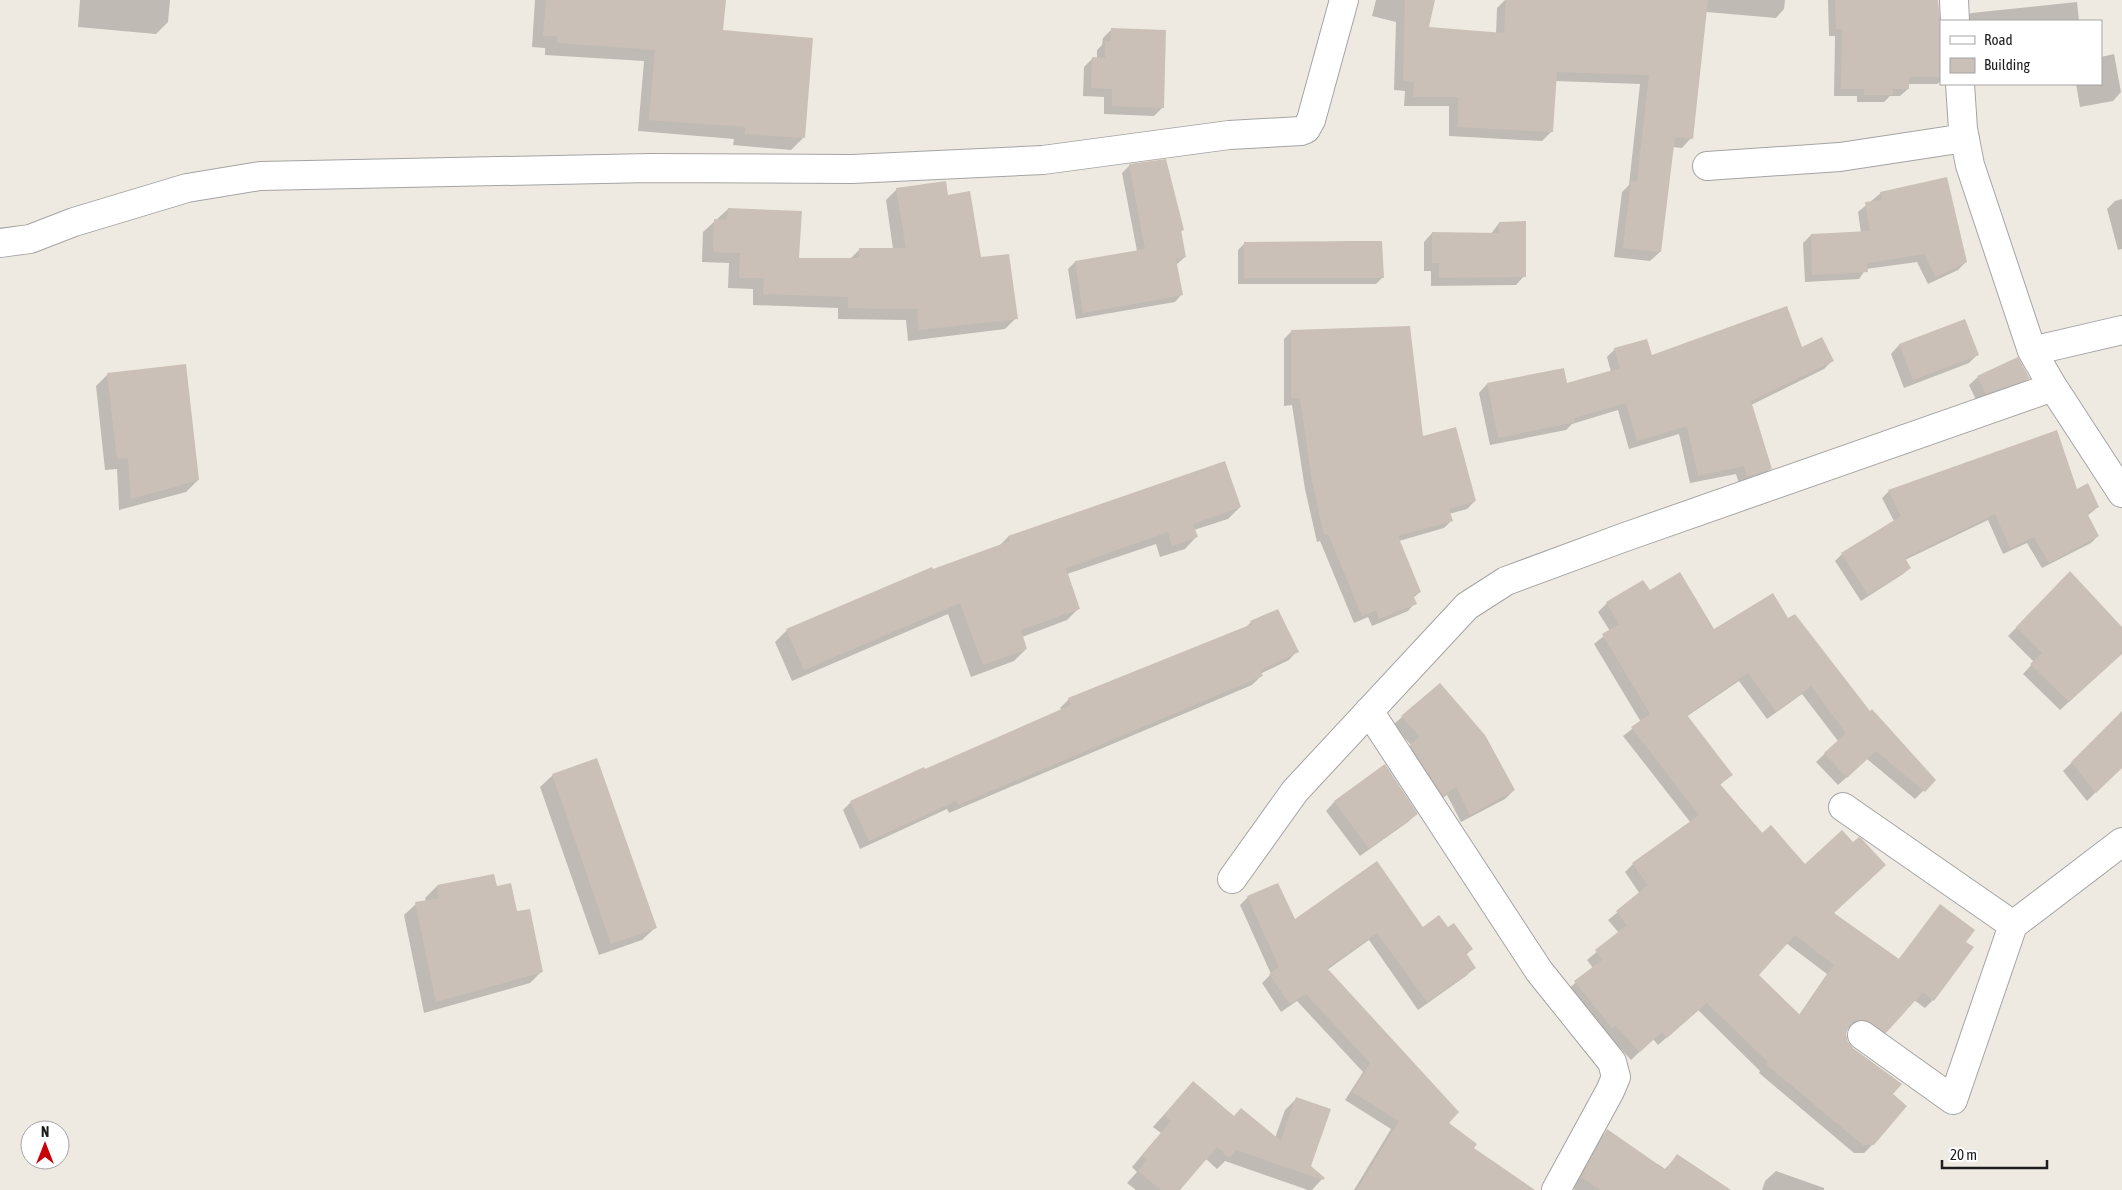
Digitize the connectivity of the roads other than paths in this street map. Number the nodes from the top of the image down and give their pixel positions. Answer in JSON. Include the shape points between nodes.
{"nodes":[{"id":1,"x":1344,"y":0,"type":"edge"},
{"id":2,"x":1954,"y":0,"type":"edge"},
{"id":3,"x":1955,"y":20,"type":"edge"},
{"id":4,"x":1960,"y":85,"type":"edge"},
{"id":5,"x":1965,"y":138,"type":"junction"},
{"id":6,"x":1706,"y":166,"type":"dead end"},
{"id":7,"x":0,"y":243,"type":"edge"},
{"id":8,"x":2122,"y":330,"type":"edge"},
{"id":9,"x":2032,"y":351,"type":"junction"},
{"id":10,"x":2053,"y":387,"type":"junction"},
{"id":11,"x":2122,"y":493,"type":"edge"},
{"id":12,"x":1369,"y":710,"type":"junction"},
{"id":13,"x":1843,"y":806,"type":"dead end"},
{"id":14,"x":2122,"y":842,"type":"edge"},
{"id":15,"x":1232,"y":879,"type":"dead end"},
{"id":16,"x":2013,"y":925,"type":"junction"},
{"id":17,"x":1862,"y":1035,"type":"dead end"},
{"id":18,"x":1556,"y":1190,"type":"edge"}],
"edges":[{"from":1,"to":7,"type":"street","via":[[1311,120],[1301,131],[1229,135],[1042,160],[852,169],[650,168],[260,176],[187,188],[74,222],[30,239]]},
{"from":2,"to":3,"type":"street"},
{"from":4,"to":5,"type":"street"},
{"from":5,"to":6,"type":"street","via":[[1840,157]]},
{"from":5,"to":9,"type":"street","via":[[1970,165]]},
{"from":8,"to":9,"type":"street"},
{"from":9,"to":10,"type":"street"},
{"from":10,"to":11,"type":"street"},
{"from":10,"to":12,"type":"street","via":[[1506,581],[1467,606]]},
{"from":12,"to":15,"type":"street","via":[[1294,791]]},
{"from":12,"to":18,"type":"street","via":[[1539,971],[1612,1062],[1616,1077],[1610,1091]]},
{"from":13,"to":16,"type":"street"},
{"from":14,"to":16,"type":"street"},
{"from":16,"to":17,"type":"street","via":[[1953,1100]]}]}
